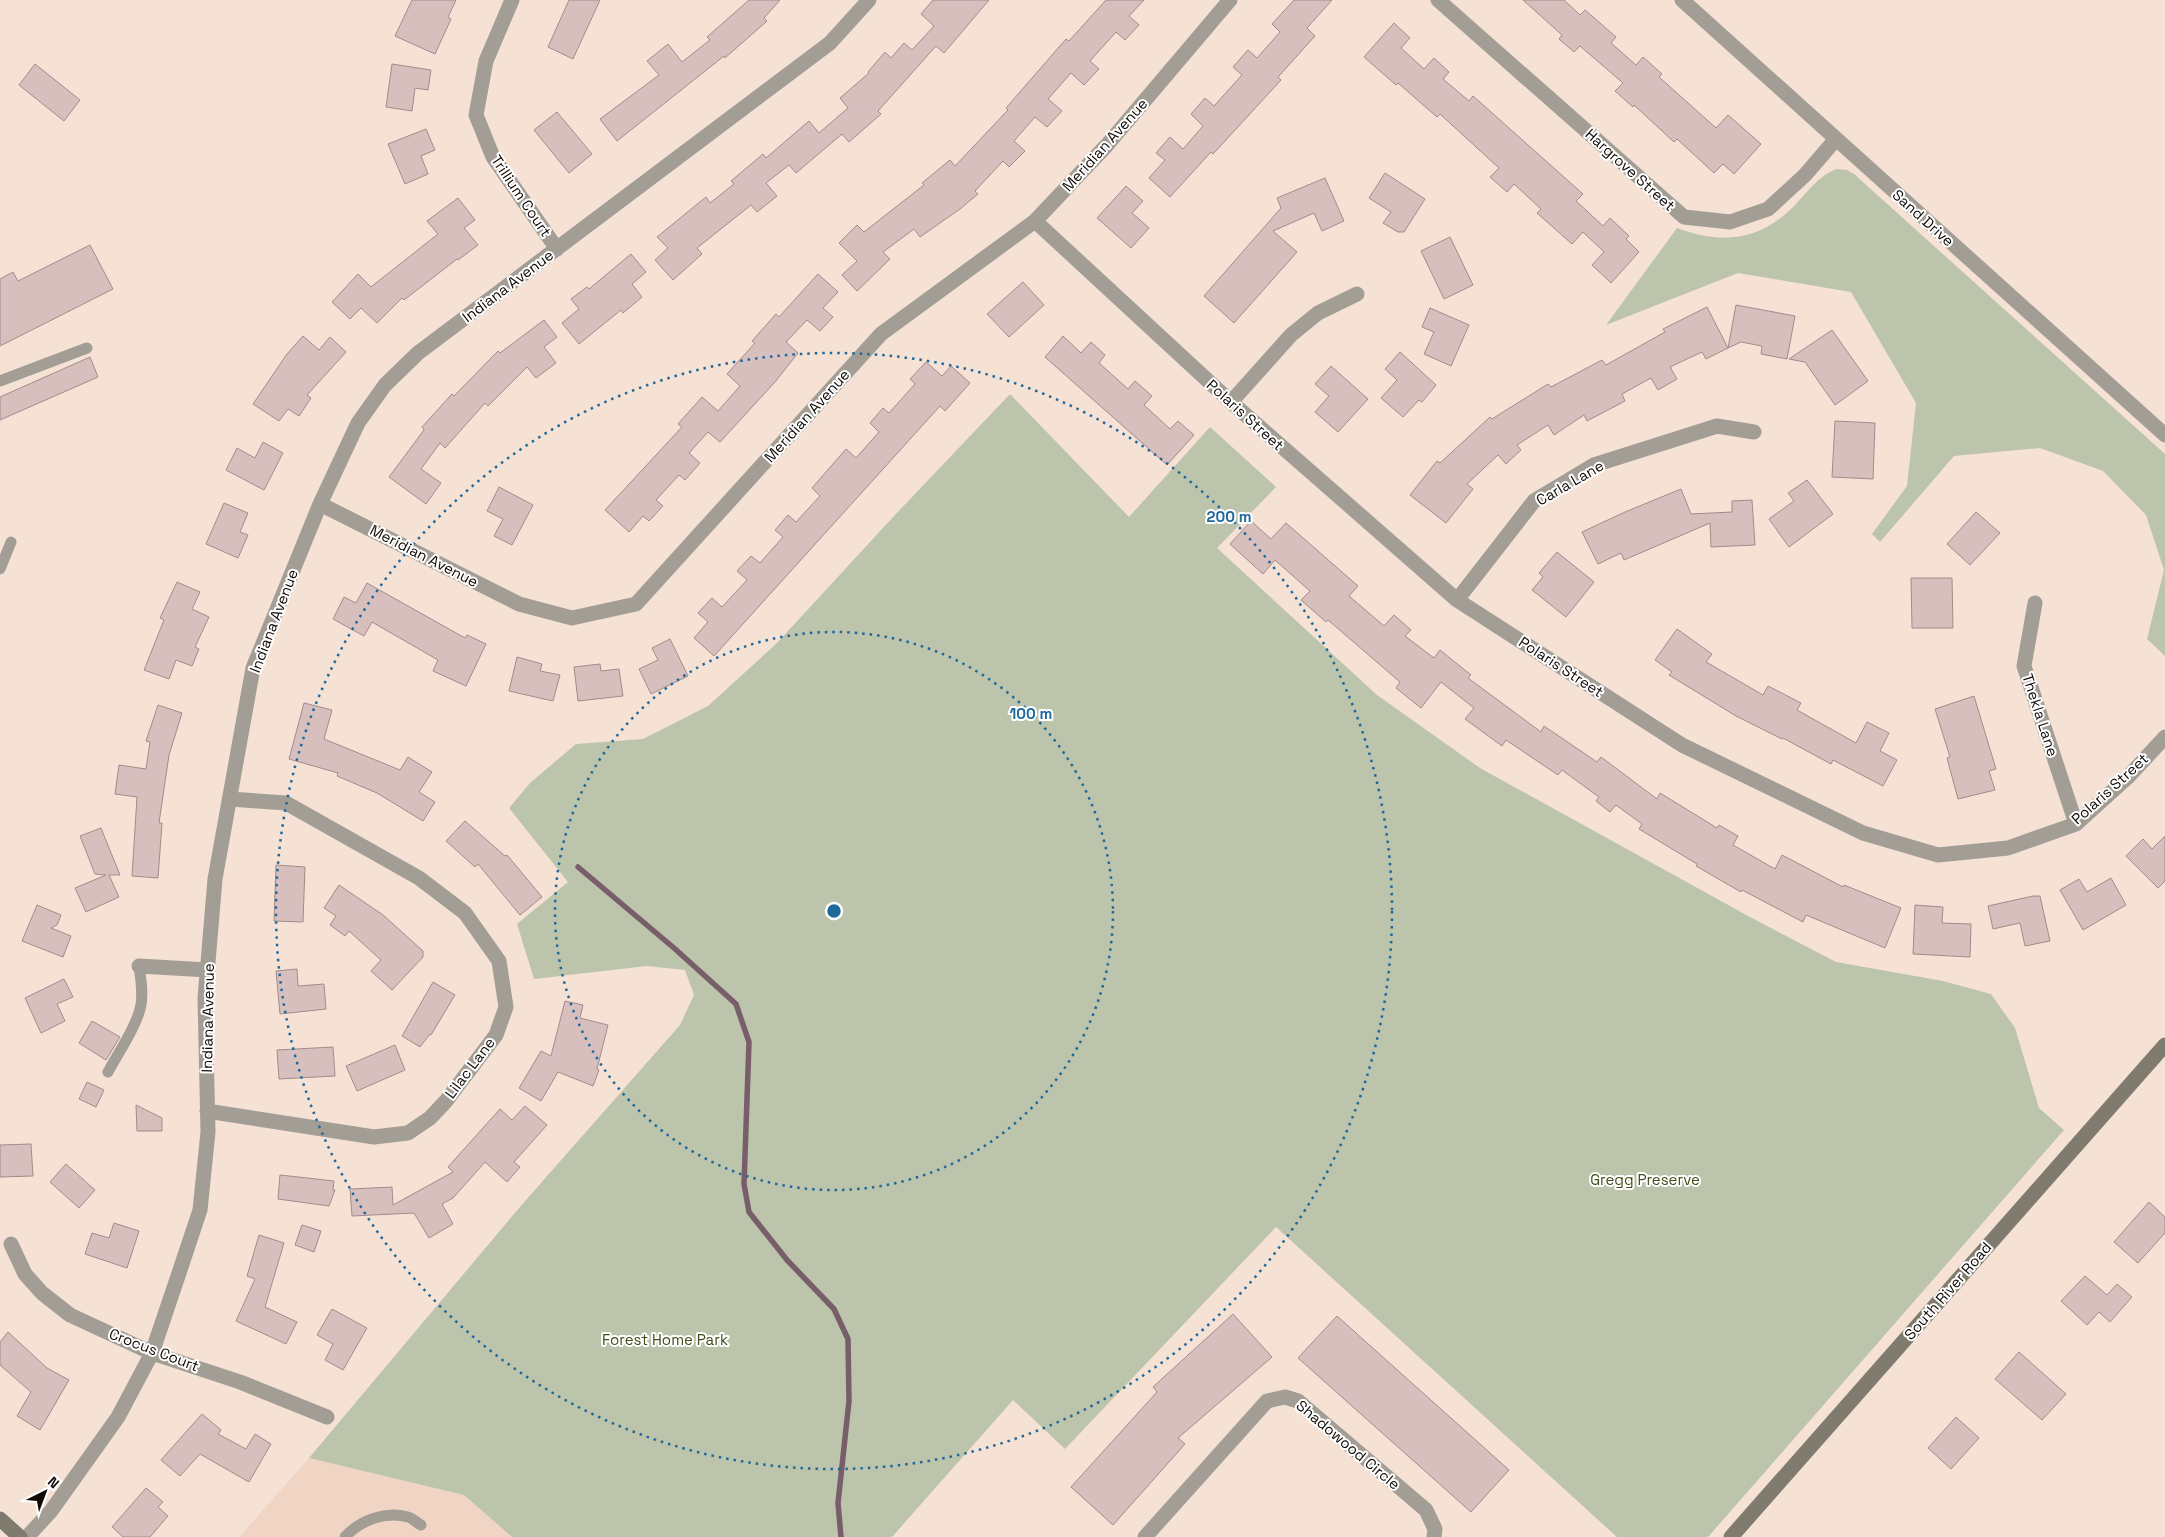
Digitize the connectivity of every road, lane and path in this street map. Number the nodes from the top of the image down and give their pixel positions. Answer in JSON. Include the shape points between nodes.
{"nodes":[{"id":1,"x":512,"y":0,"type":"edge"},
{"id":2,"x":869,"y":0,"type":"edge"},
{"id":3,"x":1230,"y":0,"type":"edge"},
{"id":4,"x":1438,"y":0,"type":"edge"},
{"id":5,"x":1682,"y":0,"type":"edge"},
{"id":6,"x":1836,"y":139,"type":"junction"},
{"id":7,"x":1035,"y":221,"type":"junction"},
{"id":8,"x":558,"y":249,"type":"junction"},
{"id":9,"x":1356,"y":294,"type":"dead end"},
{"id":10,"x":87,"y":348,"type":"dead end"},
{"id":11,"x":0,"y":381,"type":"edge"},
{"id":12,"x":1231,"y":402,"type":"junction"},
{"id":13,"x":1754,"y":432,"type":"dead end"},
{"id":14,"x":2165,"y":435,"type":"edge"},
{"id":15,"x":320,"y":504,"type":"junction"},
{"id":16,"x":11,"y":542,"type":"dead end"},
{"id":17,"x":0,"y":569,"type":"edge"},
{"id":18,"x":1457,"y":600,"type":"junction"},
{"id":19,"x":2036,"y":603,"type":"dead end"},
{"id":20,"x":2165,"y":737,"type":"edge"},
{"id":21,"x":230,"y":799,"type":"junction"},
{"id":22,"x":2076,"y":824,"type":"junction"},
{"id":23,"x":139,"y":966,"type":"joint"},
{"id":24,"x":208,"y":970,"type":"junction"},
{"id":25,"x":2165,"y":1045,"type":"edge"},
{"id":26,"x":108,"y":1072,"type":"dead end"},
{"id":27,"x":207,"y":1111,"type":"junction"},
{"id":28,"x":11,"y":1244,"type":"dead end"},
{"id":29,"x":152,"y":1353,"type":"junction"},
{"id":30,"x":327,"y":1417,"type":"dead end"},
{"id":31,"x":0,"y":1519,"type":"edge"},
{"id":32,"x":422,"y":1526,"type":"dead end"},
{"id":33,"x":20,"y":1537,"type":"edge"},
{"id":34,"x":27,"y":1537,"type":"edge"},
{"id":35,"x":345,"y":1537,"type":"edge"},
{"id":36,"x":1145,"y":1537,"type":"edge"},
{"id":37,"x":1434,"y":1537,"type":"edge"},
{"id":38,"x":1731,"y":1537,"type":"edge"}],
"edges":[{"from":1,"to":8,"type":"street","name":"Trillium Court","via":[[486,61],[476,115],[493,157]]},
{"from":2,"to":8,"type":"street","name":"Indiana Avenue","via":[[830,43]]},
{"from":3,"to":7,"type":"street","name":"Meridian Avenue","via":[[1106,145]]},
{"from":4,"to":6,"type":"street","name":"Hargrove Street","via":[[1684,217],[1730,222],[1768,208],[1805,176]]},
{"from":5,"to":6,"type":"street","name":"Sand Drive"},
{"from":6,"to":14,"type":"street","name":"Sand Drive"},
{"from":7,"to":12,"type":"street","name":"Polaris Street"},
{"from":7,"to":15,"type":"street","name":"Meridian Avenue","via":[[882,334],[636,604],[572,618],[519,604]]},
{"from":8,"to":15,"type":"street","name":"Indiana Avenue","via":[[418,353],[384,385],[358,423]]},
{"from":9,"to":12,"type":"street","via":[[1318,313],[1292,335]]},
{"from":10,"to":11,"type":"lane"},
{"from":12,"to":18,"type":"street","name":"Polaris Street"},
{"from":13,"to":18,"type":"street","name":"Carla Lane","via":[[1718,426],[1594,465],[1534,501]]},
{"from":15,"to":21,"type":"street","name":"Indiana Avenue","via":[[253,668]]},
{"from":16,"to":17,"type":"lane"},
{"from":18,"to":22,"type":"street","name":"Polaris Street","via":[[1682,745],[1863,832],[1938,855],[2008,848]]},
{"from":19,"to":22,"type":"street","name":"Thekla Lane","via":[[2024,666]]},
{"from":20,"to":22,"type":"street","name":"Polaris Street","via":[[2129,776]]},
{"from":21,"to":24,"type":"street","name":"Indiana Avenue","via":[[215,879]]},
{"from":21,"to":27,"type":"street","name":"Lilac Lane","via":[[286,803],[419,878],[465,913],[499,961],[506,1007],[496,1035],[446,1101],[430,1118],[408,1133],[374,1137]]},
{"from":23,"to":24,"type":"street"},
{"from":23,"to":26,"type":"lane","via":[[142,992],[137,1017]]},
{"from":24,"to":27,"type":"street","name":"Indiana Avenue","via":[[205,998]]},
{"from":25,"to":38,"type":"street","name":"South River Road"},
{"from":27,"to":29,"type":"street","name":"Indiana Avenue","via":[[200,1210]]},
{"from":28,"to":29,"type":"street","name":"Crocus Court","via":[[25,1274],[42,1293],[70,1315]]},
{"from":29,"to":30,"type":"street","name":"Crocus Court","via":[[240,1382]]},
{"from":29,"to":34,"type":"street","name":"Indiana Avenue","via":[[118,1417],[51,1511]]},
{"from":31,"to":33,"type":"street"},
{"from":32,"to":35,"type":"lane","via":[[408,1517],[369,1518]]},
{"from":36,"to":37,"type":"street","name":"Shadowood Circle","via":[[1267,1401],[1286,1397],[1298,1401],[1426,1510],[1435,1529]]}]}
